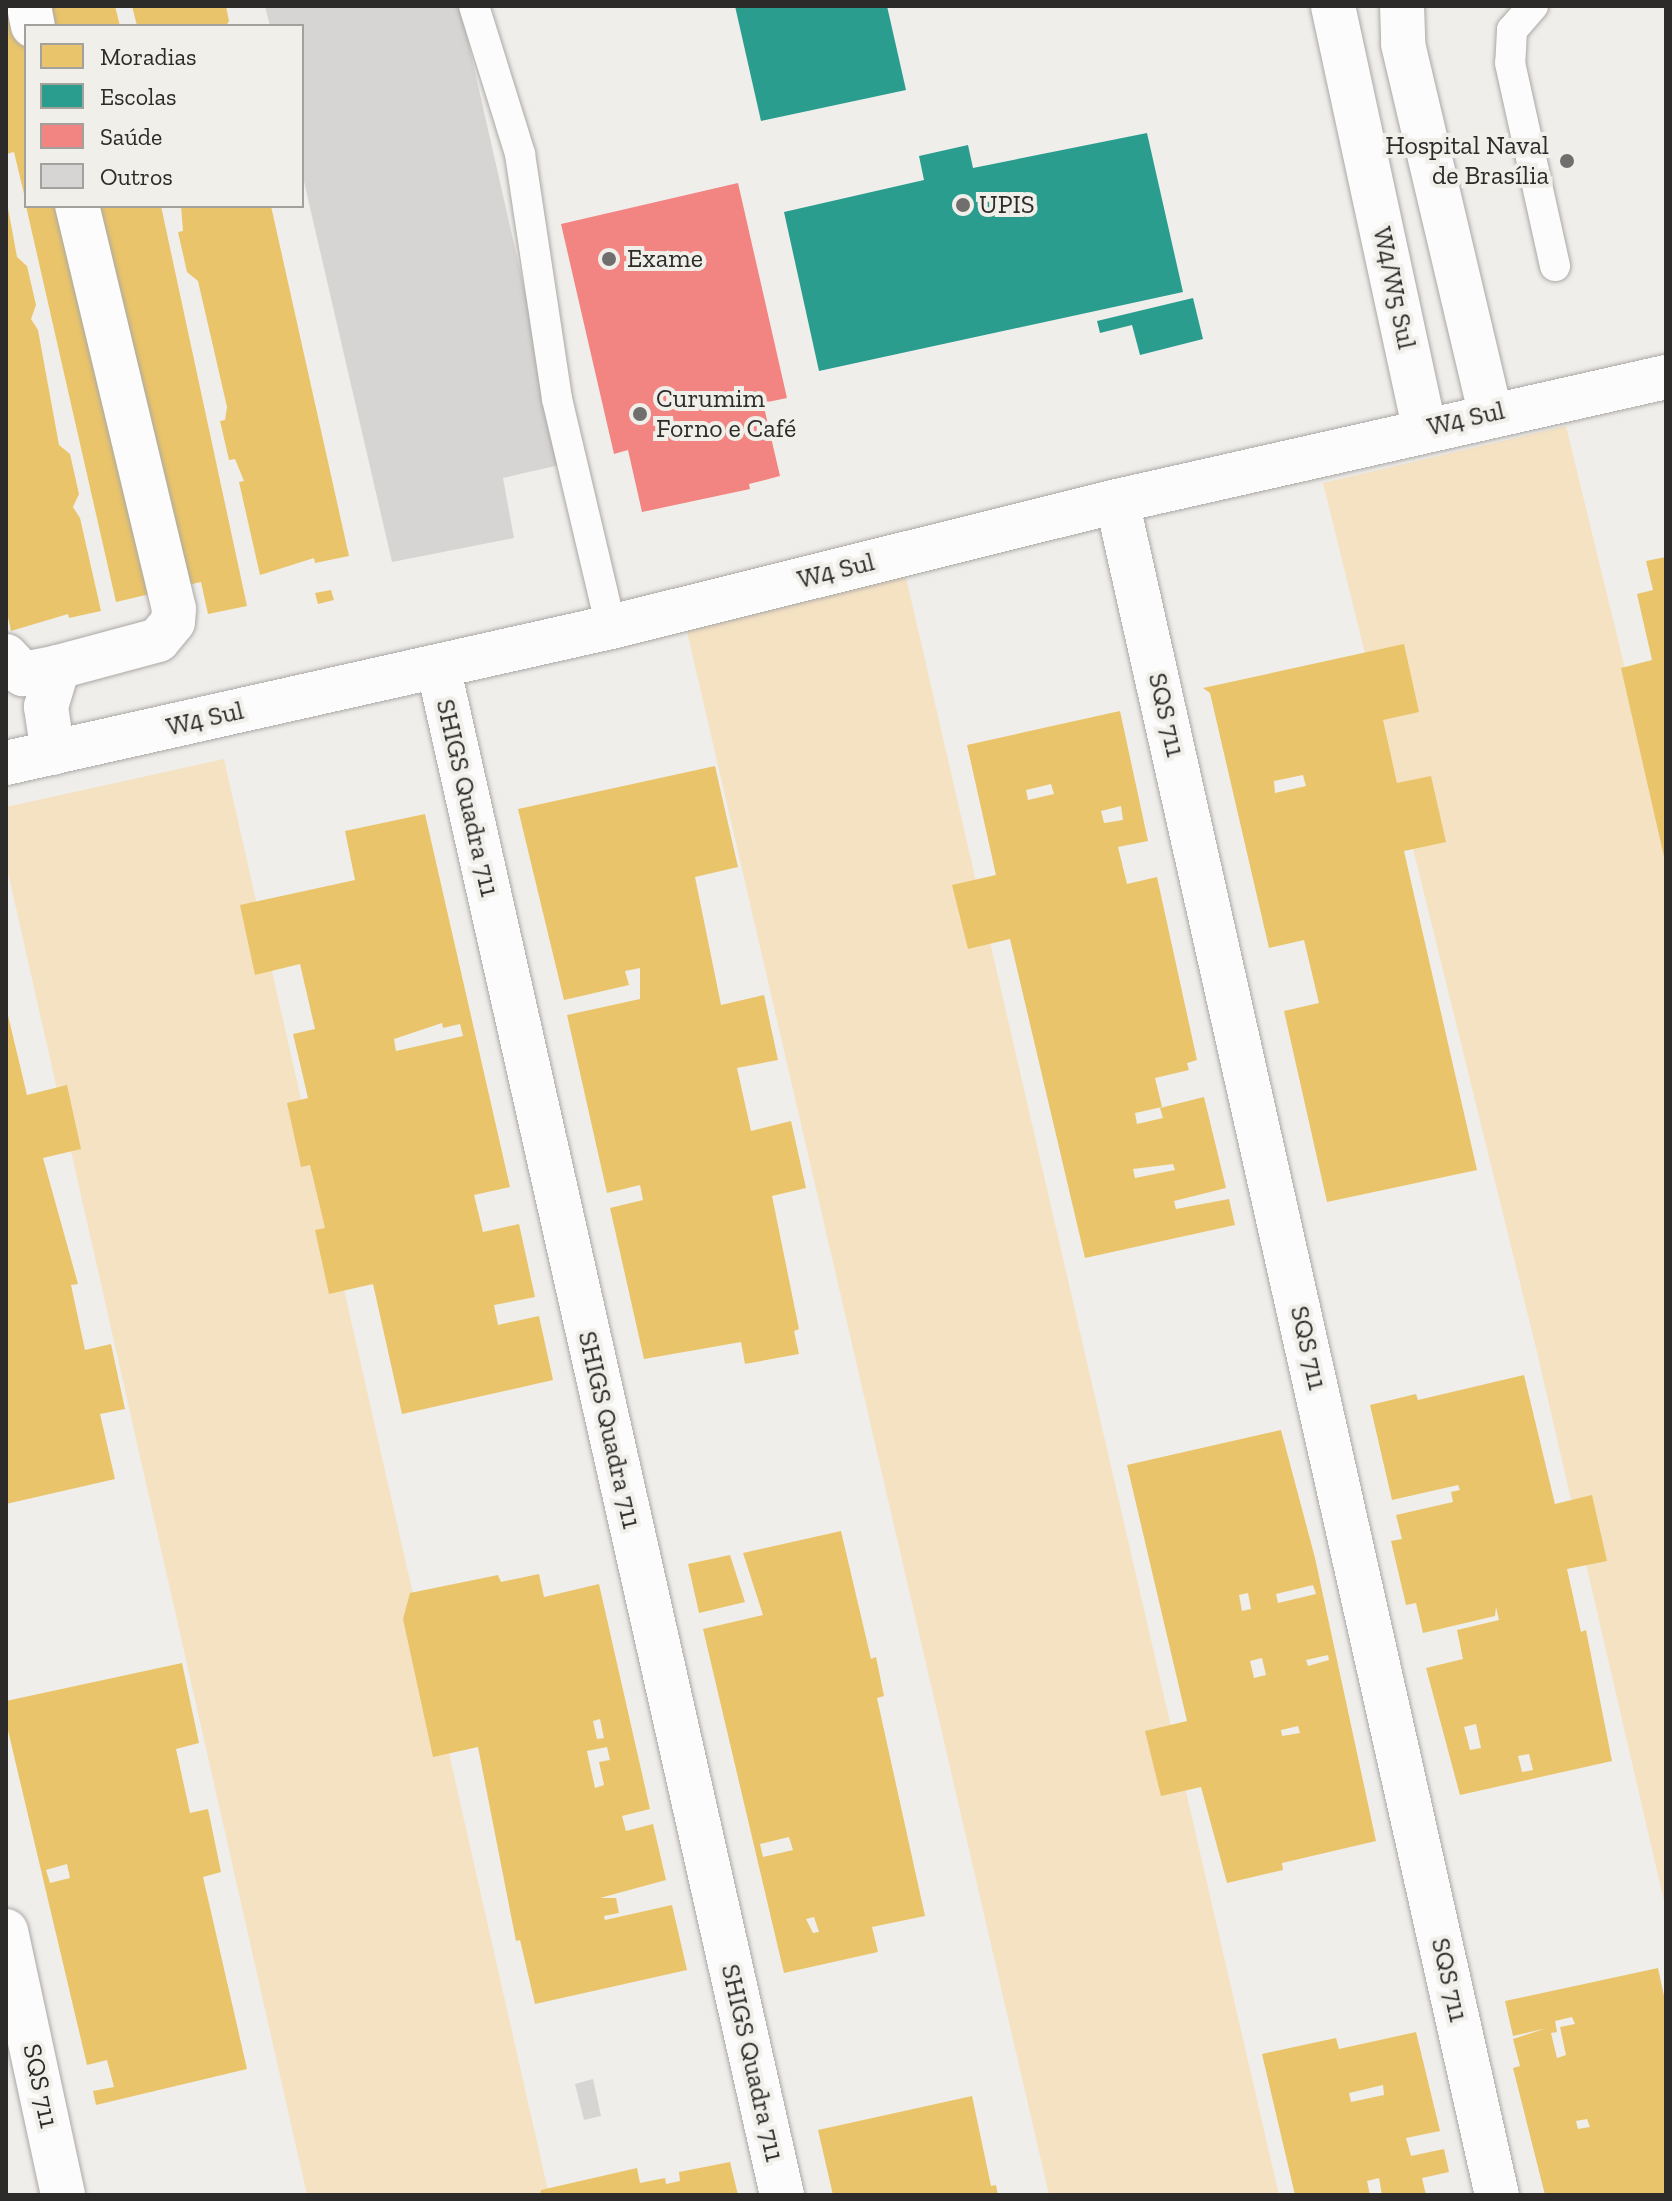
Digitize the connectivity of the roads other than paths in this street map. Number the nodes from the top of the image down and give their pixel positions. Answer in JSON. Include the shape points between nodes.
{"nodes":[{"id":1,"x":474,"y":6,"type":"edge"},
{"id":2,"x":1333,"y":6,"type":"edge"},
{"id":3,"x":1402,"y":6,"type":"edge"},
{"id":4,"x":1533,"y":6,"type":"edge"},
{"id":5,"x":77,"y":208,"type":"edge"},
{"id":6,"x":1555,"y":266,"type":"dead end"},
{"id":7,"x":1666,"y":377,"type":"edge"},
{"id":8,"x":1490,"y":413,"type":"junction"},
{"id":9,"x":1424,"y":428,"type":"junction"},
{"id":10,"x":1117,"y":501,"type":"junction"},
{"id":11,"x":611,"y":627,"type":"junction"},
{"id":12,"x":6,"y":656,"type":"edge"},
{"id":13,"x":438,"y":666,"type":"junction"},
{"id":14,"x":58,"y":667,"type":"junction"},
{"id":15,"x":53,"y":753,"type":"junction"},
{"id":16,"x":6,"y":763,"type":"edge"},
{"id":17,"x":6,"y":1931,"type":"edge"},
{"id":18,"x":63,"y":2195,"type":"edge"},
{"id":19,"x":782,"y":2195,"type":"edge"},
{"id":20,"x":1497,"y":2195,"type":"edge"}],
"edges":[{"from":1,"to":11,"type":"lane","via":[[520,154],[557,399]]},
{"from":2,"to":9,"type":"street","name":"W4/W5 Sul"},
{"from":3,"to":8,"type":"street","via":[[1403,44]]},
{"from":4,"to":6,"type":"lane","via":[[1512,30],[1510,63]]},
{"from":5,"to":14,"type":"street","via":[[174,609],[173,622],[158,640]]},
{"from":7,"to":8,"type":"street","name":"W4 Sul"},
{"from":8,"to":9,"type":"street","name":"W4 Sul"},
{"from":9,"to":10,"type":"street","name":"W4 Sul"},
{"from":10,"to":11,"type":"street","name":"W4 Sul"},
{"from":10,"to":20,"type":"street","name":"SQS 711"},
{"from":11,"to":13,"type":"street","name":"W4 Sul"},
{"from":12,"to":14,"type":"street","via":[[23,674]]},
{"from":13,"to":15,"type":"street","name":"W4 Sul"},
{"from":13,"to":19,"type":"street","name":"SHIGS Quadra 711"},
{"from":14,"to":15,"type":"street","via":[[46,707]]},
{"from":15,"to":16,"type":"street","name":"W4 Sul"},
{"from":17,"to":18,"type":"street","name":"SQS 711"}]}
